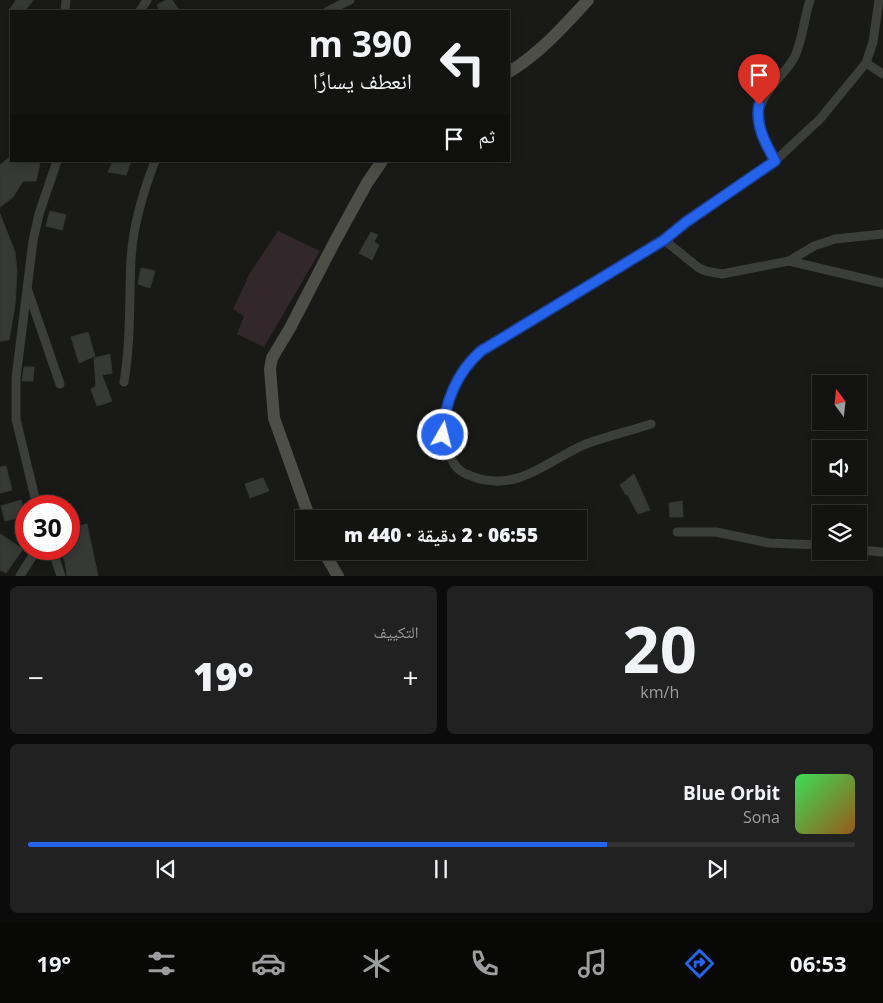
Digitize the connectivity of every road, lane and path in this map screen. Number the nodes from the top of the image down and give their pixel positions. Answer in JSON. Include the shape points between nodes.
{"nodes":[{"id":1,"x":350,"y":0,"type":"edge"},
{"id":2,"x":588,"y":0,"type":"edge"},
{"id":3,"x":810,"y":0,"type":"edge"},
{"id":4,"x":879,"y":0,"type":"edge"},
{"id":5,"x":330,"y":10,"type":"edge"},
{"id":6,"x":879,"y":23,"type":"edge"},
{"id":7,"x":866,"y":63,"type":"junction"},
{"id":8,"x":510,"y":71,"type":"edge"},
{"id":9,"x":883,"y":74,"type":"edge"},
{"id":10,"x":775,"y":161,"type":"junction"},
{"id":11,"x":57,"y":162,"type":"edge"},
{"id":12,"x":155,"y":162,"type":"edge"},
{"id":13,"x":381,"y":162,"type":"edge"},
{"id":14,"x":883,"y":234,"type":"edge"},
{"id":15,"x":664,"y":240,"type":"junction"},
{"id":16,"x":789,"y":261,"type":"junction"},
{"id":17,"x":883,"y":283,"type":"edge"},
{"id":18,"x":26,"y":286,"type":"junction"},
{"id":19,"x":124,"y":382,"type":"dead end"},
{"id":20,"x":60,"y":384,"type":"dead end"},
{"id":21,"x":651,"y":424,"type":"dead end"},
{"id":22,"x":35,"y":495,"type":"edge"},
{"id":23,"x":307,"y":510,"type":"edge"},
{"id":24,"x":677,"y":532,"type":"dead end"},
{"id":25,"x":812,"y":545,"type":"edge"},
{"id":26,"x":867,"y":551,"type":"edge"},
{"id":27,"x":883,"y":552,"type":"edge"},
{"id":28,"x":30,"y":560,"type":"edge"},
{"id":29,"x":56,"y":560,"type":"edge"},
{"id":30,"x":328,"y":560,"type":"edge"},
{"id":31,"x":20,"y":576,"type":"edge"},
{"id":32,"x":61,"y":576,"type":"edge"},
{"id":33,"x":338,"y":576,"type":"edge"}],
"edges":[{"from":1,"to":5,"type":"street"},
{"from":2,"to":8,"type":"main road","via":[[554,37]]},
{"from":3,"to":10,"type":"street","via":[[794,58],[769,90],[757,113],[762,135]]},
{"from":4,"to":6,"type":"street"},
{"from":6,"to":7,"type":"street"},
{"from":7,"to":9,"type":"street"},
{"from":7,"to":10,"type":"street","via":[[820,119]]},
{"from":10,"to":15,"type":"street"},
{"from":11,"to":18,"type":"street","via":[[39,214]]},
{"from":12,"to":19,"type":"street","via":[[134,229],[129,347]]},
{"from":13,"to":23,"type":"main road","via":[[272,358],[274,418]]},
{"from":14,"to":16,"type":"street","via":[[835,238]]},
{"from":15,"to":16,"type":"street","via":[[699,268],[714,273],[731,273]]},
{"from":15,"to":21,"type":"street","via":[[481,351],[469,362],[454,386],[443,435],[455,467],[483,480],[496,481],[524,476],[586,444]]},
{"from":16,"to":17,"type":"street"},
{"from":18,"to":20,"type":"street"},
{"from":18,"to":22,"type":"street","via":[[15,402],[20,440]]},
{"from":24,"to":25,"type":"street","via":[[716,532],[769,543]]},
{"from":26,"to":27,"type":"street"},
{"from":28,"to":31,"type":"street"},
{"from":29,"to":32,"type":"street"},
{"from":30,"to":33,"type":"main road"}]}
